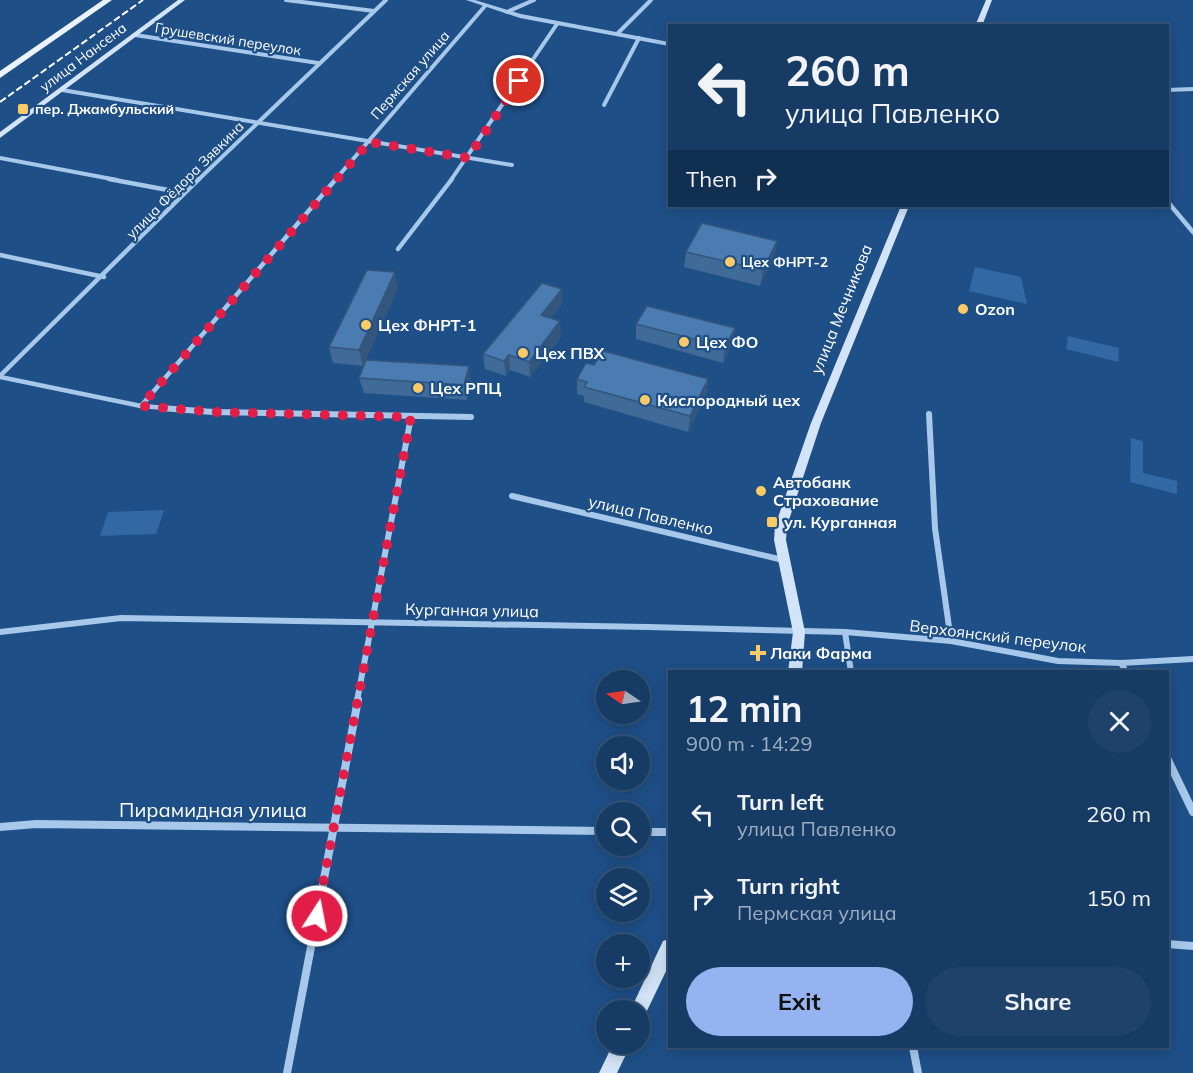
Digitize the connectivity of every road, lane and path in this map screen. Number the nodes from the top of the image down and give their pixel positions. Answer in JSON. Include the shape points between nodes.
{"nodes":[{"id":1,"x":108,"y":0,"type":"edge"},
{"id":2,"x":182,"y":0,"type":"edge"},
{"id":3,"x":286,"y":0,"type":"edge"},
{"id":4,"x":323,"y":0,"type":"edge"},
{"id":5,"x":386,"y":0,"type":"edge"},
{"id":6,"x":470,"y":0,"type":"edge"},
{"id":7,"x":534,"y":0,"type":"edge"},
{"id":8,"x":651,"y":0,"type":"edge"},
{"id":9,"x":989,"y":0,"type":"edge"},
{"id":10,"x":319,"y":4,"type":"junction"},
{"id":11,"x":485,"y":6,"type":"junction"},
{"id":12,"x":374,"y":11,"type":"junction"},
{"id":13,"x":507,"y":12,"type":"junction"},
{"id":14,"x":557,"y":24,"type":"junction"},
{"id":15,"x":979,"y":24,"type":"edge"},
{"id":16,"x":617,"y":34,"type":"junction"},
{"id":17,"x":135,"y":35,"type":"junction"},
{"id":18,"x":639,"y":38,"type":"junction"},
{"id":19,"x":668,"y":44,"type":"edge"},
{"id":20,"x":318,"y":63,"type":"junction"},
{"id":21,"x":0,"y":75,"type":"edge"},
{"id":22,"x":1193,"y":89,"type":"edge"},
{"id":23,"x":62,"y":90,"type":"junction"},
{"id":24,"x":1169,"y":90,"type":"edge"},
{"id":25,"x":604,"y":105,"type":"dead end"},
{"id":26,"x":257,"y":123,"type":"junction"},
{"id":27,"x":0,"y":136,"type":"edge"},
{"id":28,"x":369,"y":142,"type":"junction"},
{"id":29,"x":0,"y":158,"type":"edge"},
{"id":30,"x":468,"y":158,"type":"junction"},
{"id":31,"x":512,"y":165,"type":"dead end"},
{"id":32,"x":184,"y":193,"type":"junction"},
{"id":33,"x":1169,"y":203,"type":"edge"},
{"id":34,"x":905,"y":207,"type":"edge"},
{"id":35,"x":1193,"y":232,"type":"edge"},
{"id":36,"x":398,"y":249,"type":"dead end"},
{"id":37,"x":0,"y":255,"type":"edge"},
{"id":38,"x":104,"y":277,"type":"junction"},
{"id":39,"x":0,"y":376,"type":"edge"},
{"id":40,"x":141,"y":406,"type":"junction"},
{"id":41,"x":929,"y":414,"type":"dead end"},
{"id":42,"x":411,"y":417,"type":"junction"},
{"id":43,"x":471,"y":417,"type":"dead end"},
{"id":44,"x":512,"y":496,"type":"dead end"},
{"id":45,"x":784,"y":560,"type":"junction"},
{"id":46,"x":370,"y":621,"type":"junction"},
{"id":47,"x":0,"y":632,"type":"edge"},
{"id":48,"x":800,"y":632,"type":"junction"},
{"id":49,"x":845,"y":632,"type":"junction"},
{"id":50,"x":951,"y":641,"type":"junction"},
{"id":51,"x":1193,"y":659,"type":"edge"},
{"id":52,"x":1121,"y":663,"type":"junction"},
{"id":53,"x":795,"y":670,"type":"edge"},
{"id":54,"x":851,"y":670,"type":"edge"},
{"id":55,"x":1125,"y":670,"type":"edge"},
{"id":56,"x":1169,"y":762,"type":"edge"},
{"id":57,"x":1193,"y":812,"type":"edge"},
{"id":58,"x":0,"y":827,"type":"edge"},
{"id":59,"x":334,"y":827,"type":"junction"},
{"id":60,"x":596,"y":831,"type":"edge"},
{"id":61,"x":650,"y":832,"type":"edge"},
{"id":62,"x":668,"y":832,"type":"edge"},
{"id":63,"x":1169,"y":944,"type":"edge"},
{"id":64,"x":1193,"y":946,"type":"edge"},
{"id":65,"x":668,"y":949,"type":"edge"},
{"id":66,"x":643,"y":1000,"type":"edge"},
{"id":67,"x":912,"y":1048,"type":"edge"},
{"id":68,"x":617,"y":1054,"type":"edge"},
{"id":69,"x":287,"y":1073,"type":"edge"},
{"id":70,"x":608,"y":1073,"type":"edge"},
{"id":71,"x":918,"y":1073,"type":"edge"}],
"edges":[{"from":1,"to":21,"type":"main road","name":"улица Нансена"},
{"from":2,"to":17,"type":"main road","name":"улица Нансена"},
{"from":3,"to":10,"type":"street"},
{"from":4,"to":10,"type":"street"},
{"from":5,"to":12,"type":"street","name":"улица Фёдора Зявкина"},
{"from":6,"to":11,"type":"street"},
{"from":7,"to":13,"type":"street"},
{"from":8,"to":16,"type":"street"},
{"from":9,"to":15,"type":"main road"},
{"from":10,"to":12,"type":"street"},
{"from":11,"to":13,"type":"street"},
{"from":11,"to":28,"type":"street","name":"Пермская улица"},
{"from":12,"to":20,"type":"street","name":"улица Фёдора Зявкина"},
{"from":13,"to":14,"type":"street"},
{"from":14,"to":16,"type":"street"},
{"from":14,"to":30,"type":"street"},
{"from":16,"to":18,"type":"street"},
{"from":17,"to":20,"type":"street","name":"Грушевский переулок"},
{"from":17,"to":23,"type":"main road","name":"улица Нансена"},
{"from":18,"to":19,"type":"street"},
{"from":18,"to":25,"type":"street"},
{"from":20,"to":26,"type":"street","name":"улица Фёдора Зявкина"},
{"from":22,"to":24,"type":"street"},
{"from":23,"to":26,"type":"street"},
{"from":23,"to":27,"type":"main road","name":"улица Нансена"},
{"from":26,"to":28,"type":"street"},
{"from":26,"to":32,"type":"street","name":"улица Фёдора Зявкина"},
{"from":28,"to":30,"type":"street"},
{"from":28,"to":40,"type":"street","name":"Пермская улица"},
{"from":29,"to":32,"type":"street"},
{"from":30,"to":31,"type":"street"},
{"from":30,"to":36,"type":"street"},
{"from":32,"to":38,"type":"street","name":"улица Фёдора Зявкина"},
{"from":33,"to":35,"type":"street"},
{"from":34,"to":45,"type":"main road","name":"улица Мечникова","via":[[816,423],[784,515],[780,540]]},
{"from":37,"to":38,"type":"street"},
{"from":38,"to":39,"type":"street","name":"улица Фёдора Зявкина"},
{"from":39,"to":40,"type":"street"},
{"from":40,"to":42,"type":"street","via":[[213,412]]},
{"from":41,"to":50,"type":"street","via":[[935,528]]},
{"from":42,"to":43,"type":"street"},
{"from":42,"to":46,"type":"street"},
{"from":44,"to":45,"type":"street","name":"улица Павленко"},
{"from":45,"to":48,"type":"main road","name":"улица Мечникова"},
{"from":46,"to":47,"type":"street","name":"Курганная улица","via":[[120,618]]},
{"from":46,"to":48,"type":"street","name":"Курганная улица"},
{"from":46,"to":59,"type":"street"},
{"from":48,"to":49,"type":"street","name":"Верхоянский переулок"},
{"from":48,"to":53,"type":"main road","name":"улица Мечникова"},
{"from":49,"to":50,"type":"street","name":"Верхоянский переулок"},
{"from":49,"to":54,"type":"street"},
{"from":50,"to":52,"type":"street","name":"Верхоянский переулок","via":[[1058,661]]},
{"from":51,"to":52,"type":"street","name":"Верхоянский переулок"},
{"from":52,"to":55,"type":"street"},
{"from":56,"to":57,"type":"street"},
{"from":58,"to":59,"type":"street","name":"Пирамидная улица"},
{"from":59,"to":60,"type":"street","name":"Пирамидная улица"},
{"from":59,"to":69,"type":"street"},
{"from":61,"to":62,"type":"street"},
{"from":63,"to":64,"type":"street"},
{"from":65,"to":66,"type":"main road"},
{"from":67,"to":71,"type":"street"},
{"from":68,"to":70,"type":"main road"}]}
